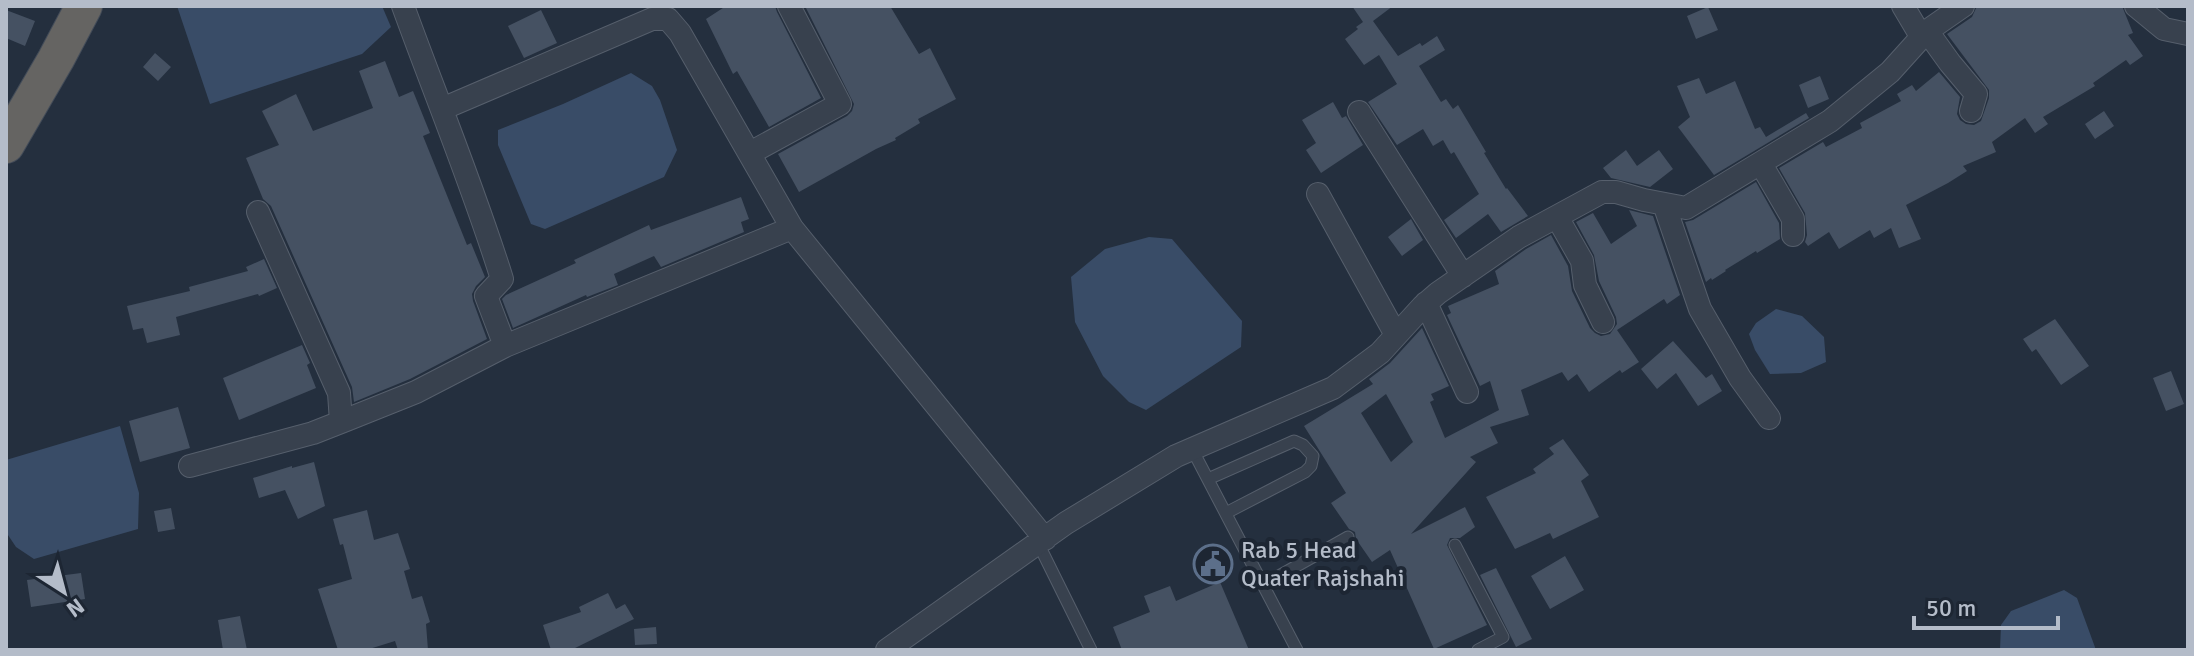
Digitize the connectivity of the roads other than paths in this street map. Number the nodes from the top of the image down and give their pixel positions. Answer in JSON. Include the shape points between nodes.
{"nodes":[{"id":1,"x":84,"y":6,"type":"edge"},
{"id":2,"x":403,"y":6,"type":"edge"},
{"id":3,"x":789,"y":6,"type":"edge"},
{"id":4,"x":1903,"y":6,"type":"edge"},
{"id":5,"x":1963,"y":6,"type":"edge"},
{"id":6,"x":2136,"y":6,"type":"edge"},
{"id":7,"x":1927,"y":31,"type":"junction"},
{"id":8,"x":2188,"y":34,"type":"edge"},
{"id":9,"x":56,"y":59,"type":"junction"},
{"id":10,"x":6,"y":98,"type":"edge"},
{"id":11,"x":442,"y":109,"type":"junction"},
{"id":12,"x":1971,"y":111,"type":"dead end"},
{"id":13,"x":1359,"y":112,"type":"dead end"},
{"id":14,"x":6,"y":145,"type":"edge"},
{"id":15,"x":750,"y":153,"type":"junction"},
{"id":16,"x":1761,"y":164,"type":"junction"},
{"id":17,"x":1318,"y":194,"type":"dead end"},
{"id":18,"x":1664,"y":204,"type":"junction"},
{"id":19,"x":258,"y":212,"type":"dead end"},
{"id":20,"x":1557,"y":217,"type":"junction"},
{"id":21,"x":792,"y":228,"type":"junction"},
{"id":22,"x":1793,"y":235,"type":"dead end"},
{"id":23,"x":1463,"y":276,"type":"junction"},
{"id":24,"x":1426,"y":303,"type":"junction"},
{"id":25,"x":1603,"y":322,"type":"dead end"},
{"id":26,"x":1396,"y":335,"type":"junction"},
{"id":27,"x":505,"y":346,"type":"junction"},
{"id":28,"x":1467,"y":392,"type":"dead end"},
{"id":29,"x":1769,"y":418,"type":"dead end"},
{"id":30,"x":341,"y":422,"type":"junction"},
{"id":31,"x":1192,"y":449,"type":"junction"},
{"id":32,"x":190,"y":466,"type":"dead end"},
{"id":33,"x":1208,"y":479,"type":"junction"},
{"id":34,"x":1226,"y":513,"type":"junction"},
{"id":35,"x":1348,"y":537,"type":"dead end"},
{"id":36,"x":1042,"y":541,"type":"junction"},
{"id":37,"x":1455,"y":545,"type":"dead end"},
{"id":38,"x":1263,"y":585,"type":"junction"},
{"id":39,"x":887,"y":650,"type":"edge"},
{"id":40,"x":1091,"y":650,"type":"edge"},
{"id":41,"x":1297,"y":650,"type":"edge"},
{"id":42,"x":1478,"y":650,"type":"edge"}],
"edges":[{"from":1,"to":9,"type":"highway"},
{"from":2,"to":11,"type":"street"},
{"from":3,"to":15,"type":"street","via":[[840,104]]},
{"from":4,"to":7,"type":"street","via":[[1919,33]]},
{"from":5,"to":7,"type":"street"},
{"from":6,"to":8,"type":"street","via":[[2164,29]]},
{"from":7,"to":12,"type":"street","via":[[1976,94]]},
{"from":7,"to":16,"type":"street","via":[[1890,72],[1830,121]]},
{"from":9,"to":10,"type":"highway"},
{"from":9,"to":14,"type":"highway"},
{"from":11,"to":15,"type":"street","via":[[652,19],[668,19]]},
{"from":11,"to":27,"type":"street","via":[[502,279],[486,296]]},
{"from":13,"to":23,"type":"street"},
{"from":15,"to":21,"type":"street"},
{"from":16,"to":18,"type":"street","via":[[1686,208]]},
{"from":16,"to":22,"type":"street","via":[[1793,219]]},
{"from":17,"to":26,"type":"street"},
{"from":18,"to":20,"type":"street","via":[[1602,192]]},
{"from":18,"to":29,"type":"street","via":[[1700,309]]},
{"from":19,"to":30,"type":"street","via":[[339,393]]},
{"from":20,"to":23,"type":"street"},
{"from":20,"to":25,"type":"street","via":[[1582,261],[1585,285]]},
{"from":21,"to":27,"type":"street"},
{"from":21,"to":36,"type":"street"},
{"from":23,"to":24,"type":"street"},
{"from":24,"to":26,"type":"street"},
{"from":24,"to":28,"type":"street"},
{"from":26,"to":31,"type":"street","via":[[1333,388]]},
{"from":27,"to":30,"type":"street","via":[[416,392]]},
{"from":30,"to":32,"type":"street"},
{"from":31,"to":33,"type":"lane"},
{"from":31,"to":36,"type":"street"},
{"from":33,"to":34,"type":"lane"},
{"from":33,"to":34,"type":"lane","via":[[1294,441],[1313,456],[1305,472]]},
{"from":34,"to":38,"type":"lane"},
{"from":35,"to":38,"type":"lane"},
{"from":36,"to":39,"type":"street"},
{"from":36,"to":40,"type":"lane"},
{"from":37,"to":42,"type":"lane","via":[[1503,637]]},
{"from":38,"to":41,"type":"lane"}]}
